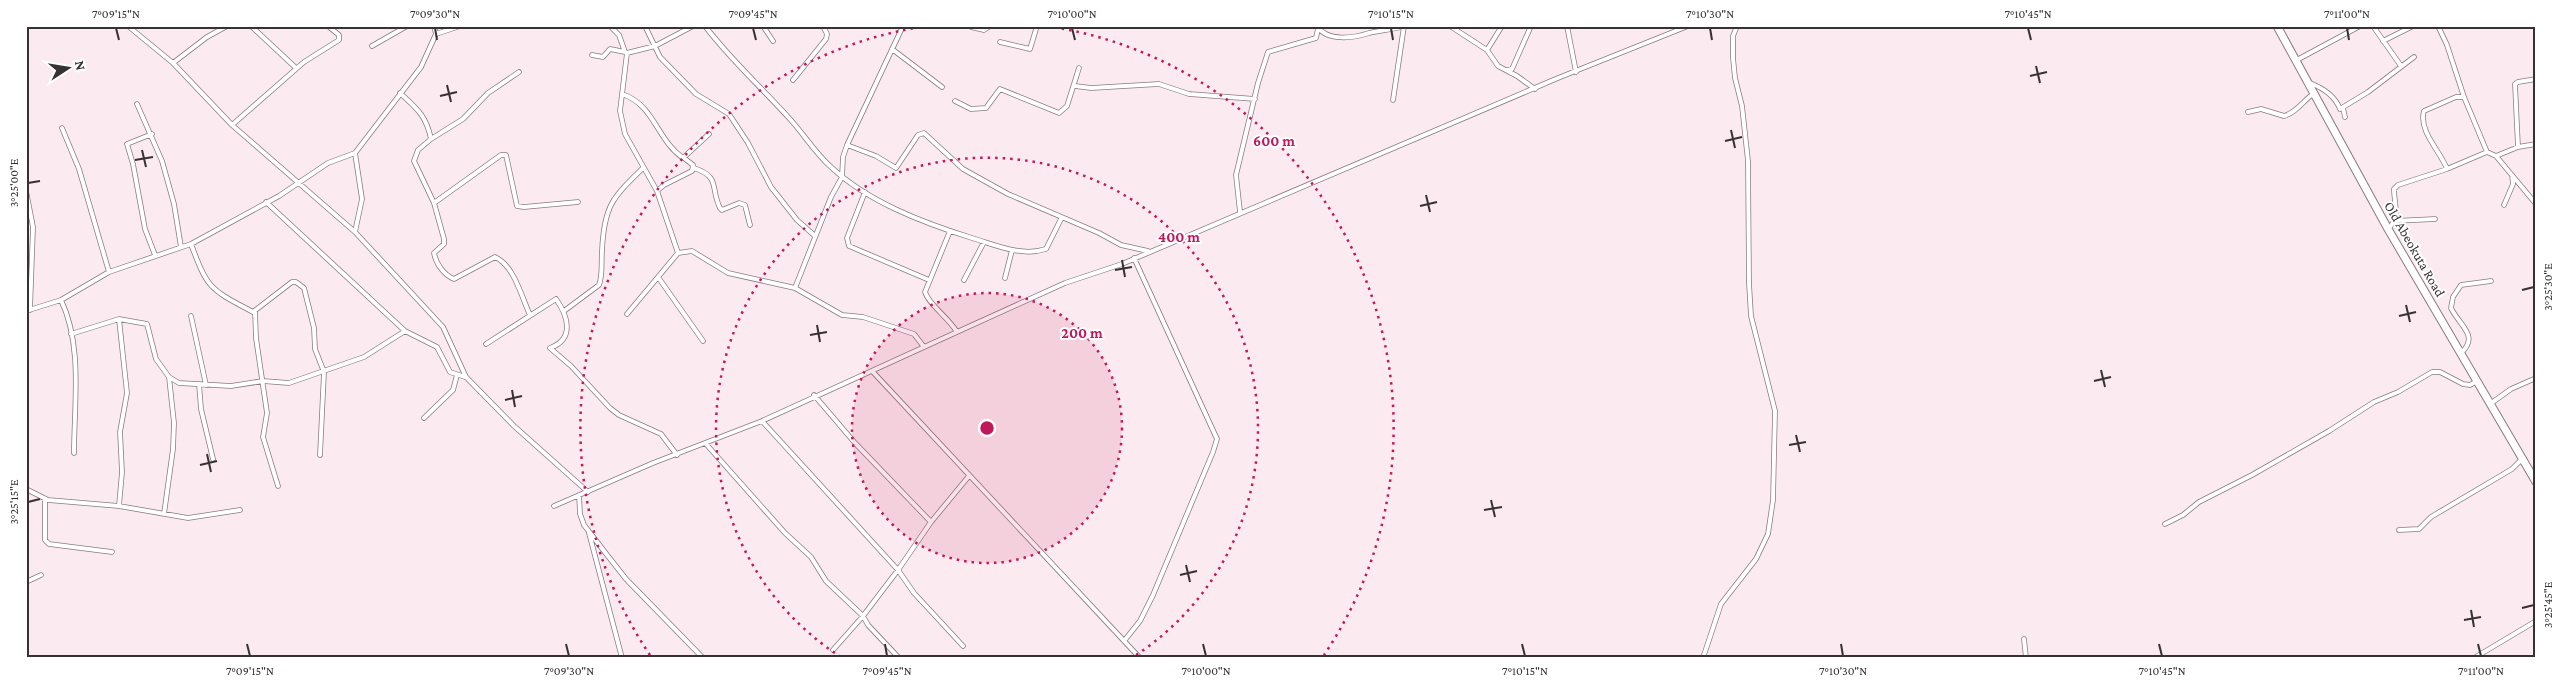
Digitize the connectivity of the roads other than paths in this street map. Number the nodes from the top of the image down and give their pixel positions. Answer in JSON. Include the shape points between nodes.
{"nodes":[{"id":1,"x":128,"y":26,"type":"edge"},
{"id":2,"x":227,"y":26,"type":"edge"},
{"id":3,"x":251,"y":26,"type":"edge"},
{"id":4,"x":328,"y":26,"type":"edge"},
{"id":5,"x":407,"y":26,"type":"edge"},
{"id":6,"x":434,"y":26,"type":"edge"},
{"id":7,"x":460,"y":26,"type":"edge"},
{"id":8,"x":610,"y":26,"type":"edge"},
{"id":9,"x":646,"y":26,"type":"edge"},
{"id":10,"x":693,"y":26,"type":"edge"},
{"id":11,"x":705,"y":26,"type":"edge"},
{"id":12,"x":763,"y":26,"type":"edge"},
{"id":13,"x":823,"y":26,"type":"edge"},
{"id":14,"x":903,"y":26,"type":"edge"},
{"id":15,"x":990,"y":26,"type":"edge"},
{"id":16,"x":1037,"y":26,"type":"edge"},
{"id":17,"x":1404,"y":26,"type":"edge"},
{"id":18,"x":1450,"y":26,"type":"edge"},
{"id":19,"x":1502,"y":26,"type":"edge"},
{"id":20,"x":1531,"y":26,"type":"edge"},
{"id":21,"x":1567,"y":26,"type":"edge"},
{"id":22,"x":1688,"y":26,"type":"edge"},
{"id":23,"x":1737,"y":26,"type":"edge"},
{"id":24,"x":2277,"y":26,"type":"edge"},
{"id":25,"x":2360,"y":26,"type":"edge"},
{"id":26,"x":2373,"y":26,"type":"edge"},
{"id":27,"x":2438,"y":26,"type":"edge"},
{"id":28,"x":971,"y":27,"type":"edge"},
{"id":29,"x":2411,"y":27,"type":"edge"},
{"id":30,"x":1318,"y":28,"type":"edge"},
{"id":31,"x":436,"y":34,"type":"junction"},
{"id":32,"x":773,"y":41,"type":"dead end"},
{"id":33,"x":2383,"y":41,"type":"junction"},
{"id":34,"x":1000,"y":42,"type":"dead end"},
{"id":35,"x":372,"y":46,"type":"dead end"},
{"id":36,"x":655,"y":46,"type":"junction"},
{"id":37,"x":892,"y":48,"type":"junction"},
{"id":38,"x":1487,"y":50,"type":"junction"},
{"id":39,"x":626,"y":53,"type":"junction"},
{"id":40,"x":592,"y":55,"type":"dead end"},
{"id":41,"x":2414,"y":57,"type":"dead end"},
{"id":42,"x":2295,"y":61,"type":"junction"},
{"id":43,"x":174,"y":63,"type":"junction"},
{"id":44,"x":2401,"y":66,"type":"junction"},
{"id":45,"x":296,"y":68,"type":"junction"},
{"id":46,"x":1079,"y":68,"type":"dead end"},
{"id":47,"x":1507,"y":70,"type":"junction"},
{"id":48,"x":519,"y":72,"type":"dead end"},
{"id":49,"x":1576,"y":72,"type":"junction"},
{"id":50,"x":2536,"y":79,"type":"edge"},
{"id":51,"x":793,"y":80,"type":"dead end"},
{"id":52,"x":2307,"y":82,"type":"junction"},
{"id":53,"x":1075,"y":86,"type":"junction"},
{"id":54,"x":942,"y":87,"type":"dead end"},
{"id":55,"x":1535,"y":89,"type":"junction"},
{"id":56,"x":400,"y":93,"type":"junction"},
{"id":57,"x":622,"y":94,"type":"junction"},
{"id":58,"x":2313,"y":94,"type":"junction"},
{"id":59,"x":2464,"y":97,"type":"junction"},
{"id":60,"x":955,"y":100,"type":"dead end"},
{"id":61,"x":1255,"y":100,"type":"junction"},
{"id":62,"x":1393,"y":100,"type":"dead end"},
{"id":63,"x":137,"y":104,"type":"dead end"},
{"id":64,"x":2342,"y":108,"type":"junction"},
{"id":65,"x":2248,"y":112,"type":"dead end"},
{"id":66,"x":2345,"y":116,"type":"dead end"},
{"id":67,"x":232,"y":125,"type":"junction"},
{"id":68,"x":62,"y":128,"type":"dead end"},
{"id":69,"x":152,"y":134,"type":"junction"},
{"id":70,"x":710,"y":134,"type":"dead end"},
{"id":71,"x":431,"y":138,"type":"junction"},
{"id":72,"x":2536,"y":144,"type":"edge"},
{"id":73,"x":847,"y":145,"type":"junction"},
{"id":74,"x":2518,"y":147,"type":"junction"},
{"id":75,"x":2488,"y":152,"type":"junction"},
{"id":76,"x":355,"y":153,"type":"junction"},
{"id":77,"x":2496,"y":156,"type":"junction"},
{"id":78,"x":684,"y":158,"type":"junction"},
{"id":79,"x":643,"y":168,"type":"junction"},
{"id":80,"x":694,"y":168,"type":"junction"},
{"id":81,"x":2447,"y":169,"type":"junction"},
{"id":82,"x":2512,"y":175,"type":"junction"},
{"id":83,"x":842,"y":177,"type":"junction"},
{"id":84,"x":299,"y":183,"type":"junction"},
{"id":85,"x":657,"y":190,"type":"junction"},
{"id":86,"x":26,"y":191,"type":"edge"},
{"id":87,"x":865,"y":192,"type":"junction"},
{"id":88,"x":2534,"y":198,"type":"edge"},
{"id":89,"x":266,"y":202,"type":"junction"},
{"id":90,"x":578,"y":202,"type":"dead end"},
{"id":91,"x":434,"y":204,"type":"junction"},
{"id":92,"x":2536,"y":204,"type":"edge"},
{"id":93,"x":2504,"y":205,"type":"dead end"},
{"id":94,"x":1240,"y":212,"type":"junction"},
{"id":95,"x":1061,"y":219,"type":"junction"},
{"id":96,"x":2436,"y":219,"type":"dead end"},
{"id":97,"x":2395,"y":222,"type":"junction"},
{"id":98,"x":750,"y":225,"type":"dead end"},
{"id":99,"x":2388,"y":229,"type":"junction"},
{"id":100,"x":950,"y":231,"type":"junction"},
{"id":101,"x":355,"y":232,"type":"junction"},
{"id":102,"x":815,"y":236,"type":"junction"},
{"id":103,"x":984,"y":242,"type":"junction"},
{"id":104,"x":191,"y":244,"type":"junction"},
{"id":105,"x":181,"y":247,"type":"junction"},
{"id":106,"x":1012,"y":250,"type":"junction"},
{"id":107,"x":1149,"y":251,"type":"junction"},
{"id":108,"x":678,"y":253,"type":"junction"},
{"id":109,"x":155,"y":255,"type":"junction"},
{"id":110,"x":1134,"y":258,"type":"junction"},
{"id":111,"x":109,"y":272,"type":"junction"},
{"id":112,"x":658,"y":277,"type":"junction"},
{"id":113,"x":1005,"y":278,"type":"dead end"},
{"id":114,"x":930,"y":280,"type":"junction"},
{"id":115,"x":964,"y":280,"type":"dead end"},
{"id":116,"x":2491,"y":281,"type":"dead end"},
{"id":117,"x":795,"y":288,"type":"junction"},
{"id":118,"x":61,"y":300,"type":"junction"},
{"id":119,"x":28,"y":310,"type":"edge"},
{"id":120,"x":564,"y":311,"type":"junction"},
{"id":121,"x":255,"y":312,"type":"junction"},
{"id":122,"x":627,"y":314,"type":"dead end"},
{"id":123,"x":530,"y":315,"type":"junction"},
{"id":124,"x":191,"y":316,"type":"dead end"},
{"id":125,"x":119,"y":319,"type":"junction"},
{"id":126,"x":405,"y":331,"type":"junction"},
{"id":127,"x":957,"y":332,"type":"junction"},
{"id":128,"x":71,"y":334,"type":"junction"},
{"id":129,"x":703,"y":341,"type":"dead end"},
{"id":130,"x":486,"y":344,"type":"dead end"},
{"id":131,"x":924,"y":347,"type":"junction"},
{"id":132,"x":2461,"y":353,"type":"junction"},
{"id":133,"x":324,"y":372,"type":"junction"},
{"id":134,"x":873,"y":372,"type":"junction"},
{"id":135,"x":457,"y":375,"type":"junction"},
{"id":136,"x":169,"y":377,"type":"junction"},
{"id":137,"x":466,"y":377,"type":"junction"},
{"id":138,"x":2536,"y":378,"type":"edge"},
{"id":139,"x":263,"y":381,"type":"junction"},
{"id":140,"x":2477,"y":382,"type":"junction"},
{"id":141,"x":199,"y":384,"type":"junction"},
{"id":142,"x":206,"y":384,"type":"junction"},
{"id":143,"x":814,"y":395,"type":"junction"},
{"id":144,"x":2490,"y":404,"type":"junction"},
{"id":145,"x":424,"y":418,"type":"dead end"},
{"id":146,"x":762,"y":420,"type":"junction"},
{"id":147,"x":706,"y":444,"type":"junction"},
{"id":148,"x":74,"y":453,"type":"dead end"},
{"id":149,"x":320,"y":455,"type":"dead end"},
{"id":150,"x":677,"y":455,"type":"junction"},
{"id":151,"x":213,"y":459,"type":"dead end"},
{"id":152,"x":2522,"y":459,"type":"junction"},
{"id":153,"x":969,"y":476,"type":"junction"},
{"id":154,"x":2536,"y":482,"type":"edge"},
{"id":155,"x":278,"y":486,"type":"dead end"},
{"id":156,"x":26,"y":489,"type":"edge"},
{"id":157,"x":588,"y":492,"type":"junction"},
{"id":158,"x":579,"y":495,"type":"junction"},
{"id":159,"x":45,"y":499,"type":"junction"},
{"id":160,"x":118,"y":506,"type":"junction"},
{"id":161,"x":554,"y":506,"type":"dead end"},
{"id":162,"x":240,"y":510,"type":"dead end"},
{"id":163,"x":164,"y":514,"type":"junction"},
{"id":164,"x":931,"y":522,"type":"junction"},
{"id":165,"x":2164,"y":524,"type":"dead end"},
{"id":166,"x":2399,"y":530,"type":"dead end"},
{"id":167,"x":589,"y":531,"type":"junction"},
{"id":168,"x":112,"y":552,"type":"dead end"},
{"id":169,"x":898,"y":570,"type":"junction"},
{"id":170,"x":41,"y":575,"type":"dead end"},
{"id":171,"x":26,"y":582,"type":"edge"},
{"id":172,"x":864,"y":616,"type":"junction"},
{"id":173,"x":2536,"y":622,"type":"edge"},
{"id":174,"x":2024,"y":639,"type":"dead end"},
{"id":175,"x":1124,"y":641,"type":"junction"},
{"id":176,"x":963,"y":646,"type":"dead end"},
{"id":177,"x":833,"y":650,"type":"dead end"},
{"id":178,"x":622,"y":658,"type":"edge"},
{"id":179,"x":703,"y":658,"type":"edge"},
{"id":180,"x":899,"y":658,"type":"edge"},
{"id":181,"x":1140,"y":658,"type":"edge"},
{"id":182,"x":1703,"y":658,"type":"edge"},
{"id":183,"x":2026,"y":658,"type":"edge"},
{"id":184,"x":2474,"y":658,"type":"edge"}],
"edges":[{"from":1,"to":43,"type":"street"},
{"from":2,"to":43,"type":"street"},
{"from":3,"to":45,"type":"street"},
{"from":4,"to":45,"type":"street","via":[[339,35],[339,40]]},
{"from":5,"to":35,"type":"street"},
{"from":6,"to":31,"type":"street"},
{"from":7,"to":31,"type":"street"},
{"from":8,"to":39,"type":"street","via":[[619,35]]},
{"from":9,"to":36,"type":"street"},
{"from":10,"to":36,"type":"street"},
{"from":11,"to":83,"type":"street","via":[[750,79],[789,118],[816,153]]},
{"from":12,"to":32,"type":"street"},
{"from":13,"to":51,"type":"street","via":[[826,38]]},
{"from":14,"to":37,"type":"street"},
{"from":15,"to":28,"type":"street","via":[[984,30]]},
{"from":16,"to":34,"type":"street","via":[[1030,49]]},
{"from":17,"to":30,"type":"street","via":[[1361,37],[1335,37]]},
{"from":17,"to":62,"type":"street"},
{"from":18,"to":38,"type":"street"},
{"from":19,"to":38,"type":"street"},
{"from":20,"to":47,"type":"street","via":[[1512,69]]},
{"from":21,"to":49,"type":"street"},
{"from":22,"to":49,"type":"street"},
{"from":23,"to":182,"type":"street","via":[[1733,36],[1733,58],[1748,161],[1751,316],[1775,411],[1773,500],[1768,534],[1756,559],[1721,604]]},
{"from":24,"to":42,"type":"highway","name":"Old Abeokuta Road"},
{"from":25,"to":42,"type":"street"},
{"from":26,"to":33,"type":"street"},
{"from":27,"to":59,"type":"street"},
{"from":29,"to":33,"type":"street"},
{"from":30,"to":61,"type":"street","via":[[1316,38],[1309,42],[1268,52]]},
{"from":31,"to":56,"type":"street","via":[[421,67]]},
{"from":33,"to":44,"type":"street"},
{"from":36,"to":39,"type":"street"},
{"from":36,"to":102,"type":"street","via":[[660,57],[696,94],[728,114],[748,143],[771,188]]},
{"from":37,"to":54,"type":"street"},
{"from":37,"to":73,"type":"street"},
{"from":38,"to":47,"type":"street","via":[[1498,66]]},
{"from":39,"to":40,"type":"street","via":[[610,49],[603,58]]},
{"from":39,"to":57,"type":"street"},
{"from":41,"to":44,"type":"street"},
{"from":42,"to":52,"type":"highway","name":"Old Abeokuta Road"},
{"from":43,"to":67,"type":"street"},
{"from":44,"to":64,"type":"street"},
{"from":45,"to":67,"type":"street"},
{"from":46,"to":53,"type":"street"},
{"from":47,"to":55,"type":"street"},
{"from":48,"to":71,"type":"street","via":[[488,93],[463,119]]},
{"from":49,"to":55,"type":"street"},
{"from":50,"to":74,"type":"street","via":[[2515,84]]},
{"from":52,"to":58,"type":"highway","name":"Old Abeokuta Road"},
{"from":52,"to":64,"type":"street","via":[[2321,88]]},
{"from":53,"to":60,"type":"street","via":[[1067,106],[1059,113],[1000,89],[986,108],[970,109]]},
{"from":53,"to":61,"type":"street","via":[[1159,84],[1189,94]]},
{"from":55,"to":94,"type":"street","via":[[1350,166],[1296,192]]},
{"from":56,"to":71,"type":"street","via":[[423,114]]},
{"from":56,"to":76,"type":"street"},
{"from":57,"to":78,"type":"street","via":[[632,97],[648,111],[663,138]]},
{"from":57,"to":79,"type":"street","via":[[620,111],[624,134]]},
{"from":58,"to":65,"type":"street","via":[[2298,109],[2284,116],[2261,109]]},
{"from":58,"to":99,"type":"highway","name":"Old Abeokuta Road"},
{"from":59,"to":75,"type":"street"},
{"from":59,"to":81,"type":"street","via":[[2456,97],[2424,111],[2429,137]]},
{"from":61,"to":94,"type":"street","via":[[1236,175]]},
{"from":63,"to":69,"type":"street"},
{"from":64,"to":66,"type":"street"},
{"from":67,"to":84,"type":"street"},
{"from":68,"to":111,"type":"street","via":[[79,169]]},
{"from":69,"to":105,"type":"street","via":[[174,204]]},
{"from":69,"to":109,"type":"street","via":[[127,144],[145,229]]},
{"from":70,"to":78,"type":"street"},
{"from":71,"to":91,"type":"street","via":[[418,150],[414,162]]},
{"from":72,"to":74,"type":"street"},
{"from":73,"to":83,"type":"street"},
{"from":73,"to":95,"type":"street","via":[[896,168],[918,135],[924,133],[962,168]]},
{"from":74,"to":77,"type":"street"},
{"from":75,"to":77,"type":"street"},
{"from":75,"to":81,"type":"street"},
{"from":76,"to":84,"type":"street","via":[[328,163]]},
{"from":76,"to":101,"type":"street","via":[[362,199]]},
{"from":77,"to":82,"type":"street"},
{"from":78,"to":80,"type":"street"},
{"from":79,"to":85,"type":"street"},
{"from":79,"to":120,"type":"street","via":[[619,191],[607,210],[599,285]]},
{"from":80,"to":85,"type":"street"},
{"from":80,"to":98,"type":"street","via":[[705,172],[714,181],[722,210],[739,203],[745,205]]},
{"from":81,"to":97,"type":"street","via":[[2394,189]]},
{"from":82,"to":88,"type":"street"},
{"from":82,"to":93,"type":"street","via":[[2513,184]]},
{"from":83,"to":87,"type":"street"},
{"from":83,"to":102,"type":"street"},
{"from":84,"to":89,"type":"street"},
{"from":84,"to":101,"type":"street"},
{"from":85,"to":108,"type":"street"},
{"from":86,"to":119,"type":"street","via":[[33,227]]},
{"from":87,"to":100,"type":"street"},
{"from":87,"to":114,"type":"street","via":[[847,238],[849,246]]},
{"from":88,"to":92,"type":"street"},
{"from":89,"to":104,"type":"street"},
{"from":89,"to":126,"type":"street"},
{"from":90,"to":91,"type":"street","via":[[516,206],[506,155],[501,155]]},
{"from":91,"to":123,"type":"street","via":[[444,244],[434,252],[436,261],[448,277],[454,279],[495,257],[510,272]]},
{"from":94,"to":107,"type":"street"},
{"from":95,"to":106,"type":"street","via":[[1046,249]]},
{"from":95,"to":107,"type":"street","via":[[1121,245]]},
{"from":96,"to":97,"type":"street"},
{"from":97,"to":99,"type":"street"},
{"from":99,"to":132,"type":"highway","name":"Old Abeokuta Road"},
{"from":100,"to":103,"type":"street"},
{"from":100,"to":114,"type":"street"},
{"from":101,"to":137,"type":"street","via":[[443,327]]},
{"from":102,"to":117,"type":"street"},
{"from":103,"to":106,"type":"street"},
{"from":103,"to":115,"type":"street"},
{"from":104,"to":105,"type":"street"},
{"from":104,"to":121,"type":"street","via":[[203,276],[216,292]]},
{"from":105,"to":109,"type":"street"},
{"from":106,"to":113,"type":"street"},
{"from":107,"to":110,"type":"street"},
{"from":108,"to":112,"type":"street"},
{"from":108,"to":117,"type":"street","via":[[692,251],[728,273]]},
{"from":109,"to":111,"type":"street"},
{"from":110,"to":127,"type":"street","via":[[1065,283]]},
{"from":110,"to":175,"type":"street","via":[[1217,439],[1153,595],[1140,621]]},
{"from":111,"to":118,"type":"street"},
{"from":112,"to":122,"type":"street"},
{"from":112,"to":129,"type":"street"},
{"from":114,"to":127,"type":"street","via":[[925,292],[927,300],[949,319]]},
{"from":116,"to":132,"type":"street","via":[[2461,285],[2453,297],[2451,308],[2470,338],[2469,346]]},
{"from":117,"to":131,"type":"street","via":[[842,315],[863,317],[914,334]]},
{"from":118,"to":119,"type":"street"},
{"from":118,"to":128,"type":"street"},
{"from":120,"to":123,"type":"street","via":[[556,298]]},
{"from":120,"to":150,"type":"street","via":[[569,329],[565,338],[550,348],[610,408],[661,434]]},
{"from":121,"to":133,"type":"street","via":[[292,282],[301,284]]},
{"from":121,"to":139,"type":"street"},
{"from":123,"to":130,"type":"street","via":[[518,326]]},
{"from":124,"to":142,"type":"street"},
{"from":125,"to":128,"type":"street"},
{"from":125,"to":136,"type":"street","via":[[147,324],[156,359]]},
{"from":125,"to":160,"type":"street","via":[[127,393],[120,432],[122,472]]},
{"from":126,"to":133,"type":"street","via":[[364,358]]},
{"from":126,"to":135,"type":"street","via":[[437,347],[447,370]]},
{"from":127,"to":131,"type":"street"},
{"from":128,"to":148,"type":"street","via":[[76,368]]},
{"from":131,"to":134,"type":"street"},
{"from":132,"to":140,"type":"highway","name":"Old Abeokuta Road"},
{"from":133,"to":139,"type":"street","via":[[289,383]]},
{"from":133,"to":149,"type":"street"},
{"from":134,"to":143,"type":"street"},
{"from":134,"to":153,"type":"street"},
{"from":135,"to":137,"type":"street"},
{"from":135,"to":145,"type":"street","via":[[454,390]]},
{"from":136,"to":141,"type":"street","via":[[179,383]]},
{"from":136,"to":163,"type":"street","via":[[174,435]]},
{"from":137,"to":157,"type":"street","via":[[514,426]]},
{"from":138,"to":144,"type":"street","via":[[2511,389]]},
{"from":139,"to":142,"type":"street","via":[[231,386]]},
{"from":139,"to":155,"type":"street","via":[[267,413],[263,437]]},
{"from":140,"to":144,"type":"highway","name":"Old Abeokuta Road"},
{"from":140,"to":165,"type":"street","via":[[2463,384],[2440,372],[2432,372],[2374,402]]},
{"from":141,"to":142,"type":"street"},
{"from":141,"to":151,"type":"street","via":[[201,409]]},
{"from":143,"to":146,"type":"street"},
{"from":143,"to":164,"type":"street"},
{"from":144,"to":152,"type":"highway","name":"Old Abeokuta Road"},
{"from":146,"to":147,"type":"street"},
{"from":146,"to":169,"type":"street"},
{"from":147,"to":150,"type":"street"},
{"from":147,"to":172,"type":"street","via":[[785,533],[811,557],[826,581]]},
{"from":150,"to":157,"type":"street"},
{"from":152,"to":154,"type":"highway","name":"Old Abeokuta Road"},
{"from":152,"to":166,"type":"street","via":[[2512,469],[2431,517],[2419,529]]},
{"from":153,"to":164,"type":"street"},
{"from":153,"to":175,"type":"street"},
{"from":156,"to":159,"type":"street"},
{"from":157,"to":158,"type":"street"},
{"from":158,"to":161,"type":"street"},
{"from":158,"to":167,"type":"street","via":[[580,514]]},
{"from":159,"to":160,"type":"street"},
{"from":159,"to":168,"type":"street","via":[[45,540],[49,544]]},
{"from":160,"to":163,"type":"street"},
{"from":162,"to":163,"type":"street","via":[[188,518]]},
{"from":164,"to":169,"type":"street"},
{"from":167,"to":178,"type":"street"},
{"from":167,"to":179,"type":"street","via":[[626,579]]},
{"from":169,"to":172,"type":"street"},
{"from":169,"to":176,"type":"street","via":[[914,593]]},
{"from":170,"to":171,"type":"street"},
{"from":172,"to":177,"type":"street"},
{"from":172,"to":180,"type":"street","via":[[868,625]]},
{"from":173,"to":184,"type":"street"},
{"from":174,"to":183,"type":"street"},
{"from":175,"to":181,"type":"street"}]}
